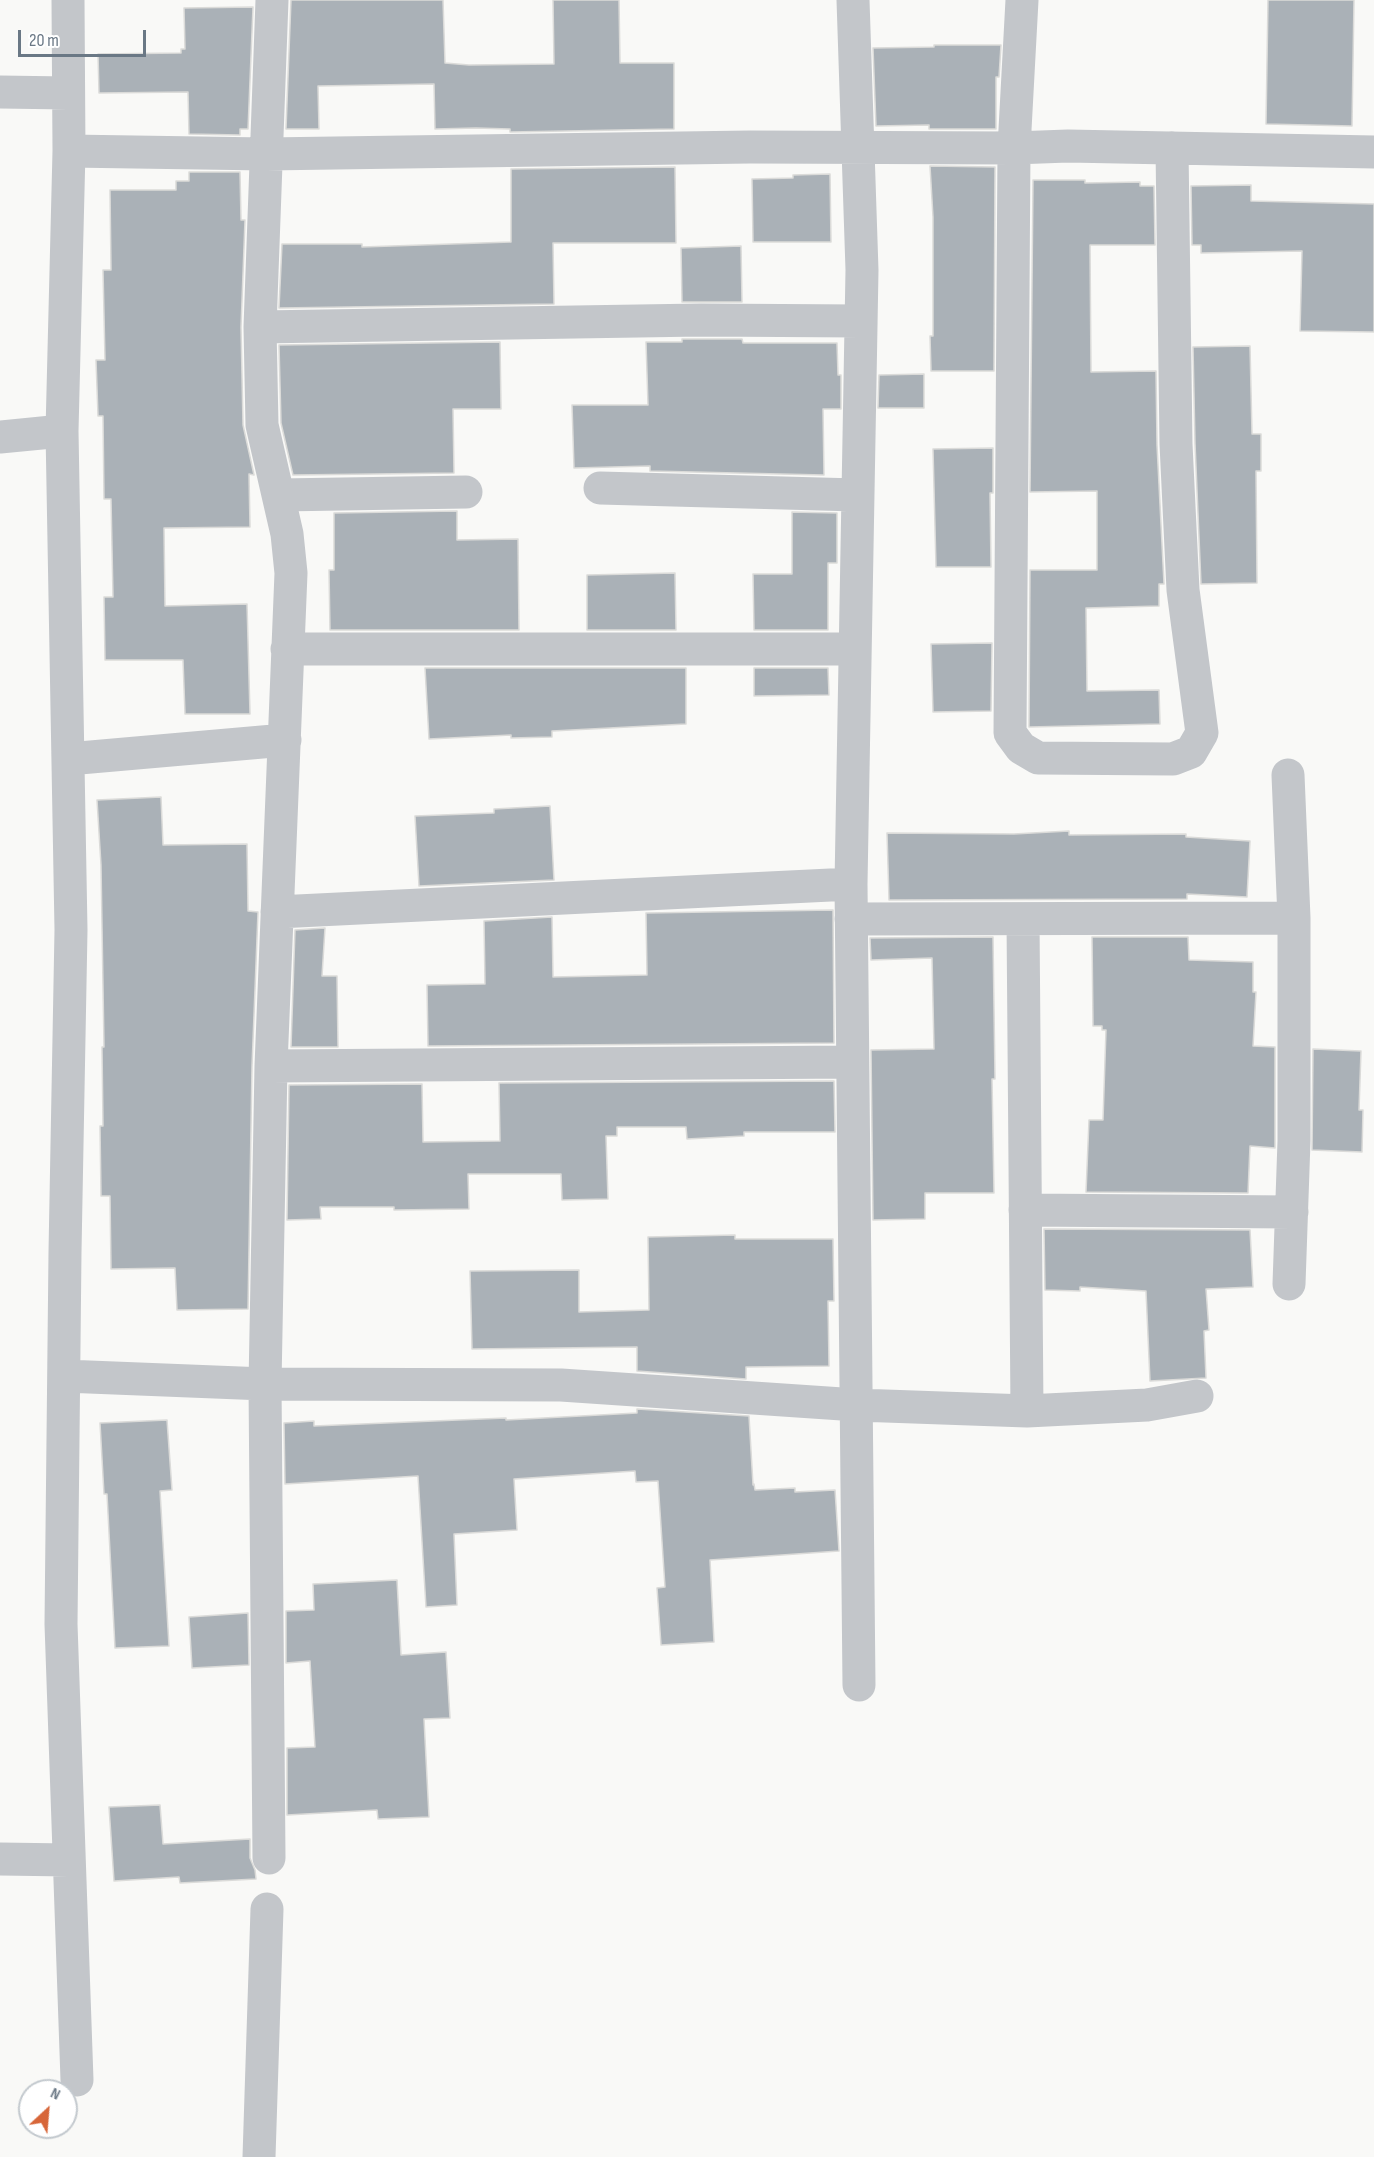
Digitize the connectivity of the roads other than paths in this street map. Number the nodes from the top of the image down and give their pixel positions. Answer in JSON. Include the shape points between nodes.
{"nodes":[{"id":1,"x":68,"y":0,"type":"edge"},
{"id":2,"x":272,"y":0,"type":"edge"},
{"id":3,"x":853,"y":0,"type":"edge"},
{"id":4,"x":1022,"y":0,"type":"edge"},
{"id":5,"x":0,"y":92,"type":"edge"},
{"id":6,"x":68,"y":93,"type":"junction"},
{"id":7,"x":857,"y":147,"type":"junction"},
{"id":8,"x":1014,"y":148,"type":"junction"},
{"id":9,"x":1172,"y":148,"type":"junction"},
{"id":10,"x":69,"y":151,"type":"junction"},
{"id":11,"x":1374,"y":152,"type":"edge"},
{"id":12,"x":266,"y":153,"type":"junction"},
{"id":13,"x":861,"y":321,"type":"junction"},
{"id":14,"x":260,"y":327,"type":"junction"},
{"id":15,"x":63,"y":431,"type":"junction"},
{"id":16,"x":0,"y":437,"type":"edge"},
{"id":17,"x":600,"y":488,"type":"dead end"},
{"id":18,"x":466,"y":492,"type":"dead end"},
{"id":19,"x":279,"y":495,"type":"junction"},
{"id":20,"x":857,"y":495,"type":"junction"},
{"id":21,"x":287,"y":649,"type":"junction"},
{"id":22,"x":854,"y":649,"type":"junction"},
{"id":23,"x":285,"y":740,"type":"junction"},
{"id":24,"x":68,"y":759,"type":"junction"},
{"id":25,"x":1288,"y":775,"type":"dead end"},
{"id":26,"x":851,"y":884,"type":"junction"},
{"id":27,"x":277,"y":912,"type":"junction"},
{"id":28,"x":1294,"y":918,"type":"junction"},
{"id":29,"x":851,"y":919,"type":"junction"},
{"id":30,"x":1023,"y":919,"type":"junction"},
{"id":31,"x":852,"y":1062,"type":"junction"},
{"id":32,"x":271,"y":1066,"type":"junction"},
{"id":33,"x":1025,"y":1210,"type":"junction"},
{"id":34,"x":1292,"y":1212,"type":"junction"},
{"id":35,"x":1289,"y":1284,"type":"dead end"},
{"id":36,"x":64,"y":1376,"type":"junction"},
{"id":37,"x":265,"y":1384,"type":"junction"},
{"id":38,"x":1197,"y":1396,"type":"dead end"},
{"id":39,"x":857,"y":1405,"type":"junction"},
{"id":40,"x":1027,"y":1411,"type":"junction"},
{"id":41,"x":859,"y":1685,"type":"dead end"},
{"id":42,"x":269,"y":1858,"type":"dead end"},
{"id":43,"x":0,"y":1859,"type":"edge"},
{"id":44,"x":69,"y":1860,"type":"junction"},
{"id":45,"x":267,"y":1909,"type":"dead end"},
{"id":46,"x":77,"y":2079,"type":"edge"},
{"id":47,"x":259,"y":2157,"type":"edge"}],
"edges":[{"from":1,"to":6,"type":"street"},
{"from":2,"to":12,"type":"street"},
{"from":3,"to":7,"type":"street"},
{"from":4,"to":8,"type":"street"},
{"from":5,"to":6,"type":"street"},
{"from":6,"to":10,"type":"street"},
{"from":7,"to":8,"type":"street"},
{"from":7,"to":12,"type":"street"},
{"from":7,"to":13,"type":"street"},
{"from":8,"to":9,"type":"street"},
{"from":8,"to":9,"type":"street","via":[[1010,733],[1021,748],[1038,758],[1173,759],[1191,752],[1202,733],[1182,579]]},
{"from":9,"to":11,"type":"street"},
{"from":10,"to":12,"type":"street"},
{"from":10,"to":15,"type":"street"},
{"from":12,"to":14,"type":"street"},
{"from":13,"to":14,"type":"street"},
{"from":13,"to":20,"type":"street"},
{"from":14,"to":19,"type":"street","via":[[262,425]]},
{"from":15,"to":16,"type":"street"},
{"from":15,"to":24,"type":"street"},
{"from":17,"to":20,"type":"street"},
{"from":18,"to":19,"type":"street"},
{"from":19,"to":21,"type":"street","via":[[291,573]]},
{"from":20,"to":22,"type":"street"},
{"from":21,"to":22,"type":"street"},
{"from":21,"to":23,"type":"street"},
{"from":22,"to":26,"type":"street"},
{"from":23,"to":24,"type":"street"},
{"from":23,"to":27,"type":"street"},
{"from":24,"to":36,"type":"street","via":[[71,930]]},
{"from":25,"to":28,"type":"street"},
{"from":26,"to":27,"type":"street"},
{"from":26,"to":29,"type":"street"},
{"from":27,"to":32,"type":"street"},
{"from":28,"to":30,"type":"street"},
{"from":28,"to":34,"type":"street"},
{"from":29,"to":30,"type":"street"},
{"from":29,"to":31,"type":"street"},
{"from":30,"to":33,"type":"street"},
{"from":31,"to":32,"type":"street"},
{"from":31,"to":39,"type":"street"},
{"from":32,"to":37,"type":"street"},
{"from":33,"to":34,"type":"street"},
{"from":33,"to":40,"type":"street"},
{"from":34,"to":35,"type":"street"},
{"from":36,"to":37,"type":"street"},
{"from":36,"to":44,"type":"street","via":[[61,1624]]},
{"from":37,"to":39,"type":"street","via":[[561,1385]]},
{"from":37,"to":42,"type":"street"},
{"from":38,"to":40,"type":"street","via":[[1147,1405]]},
{"from":39,"to":40,"type":"street"},
{"from":39,"to":41,"type":"street"},
{"from":43,"to":44,"type":"street"},
{"from":44,"to":46,"type":"street"},
{"from":45,"to":47,"type":"street"}]}
